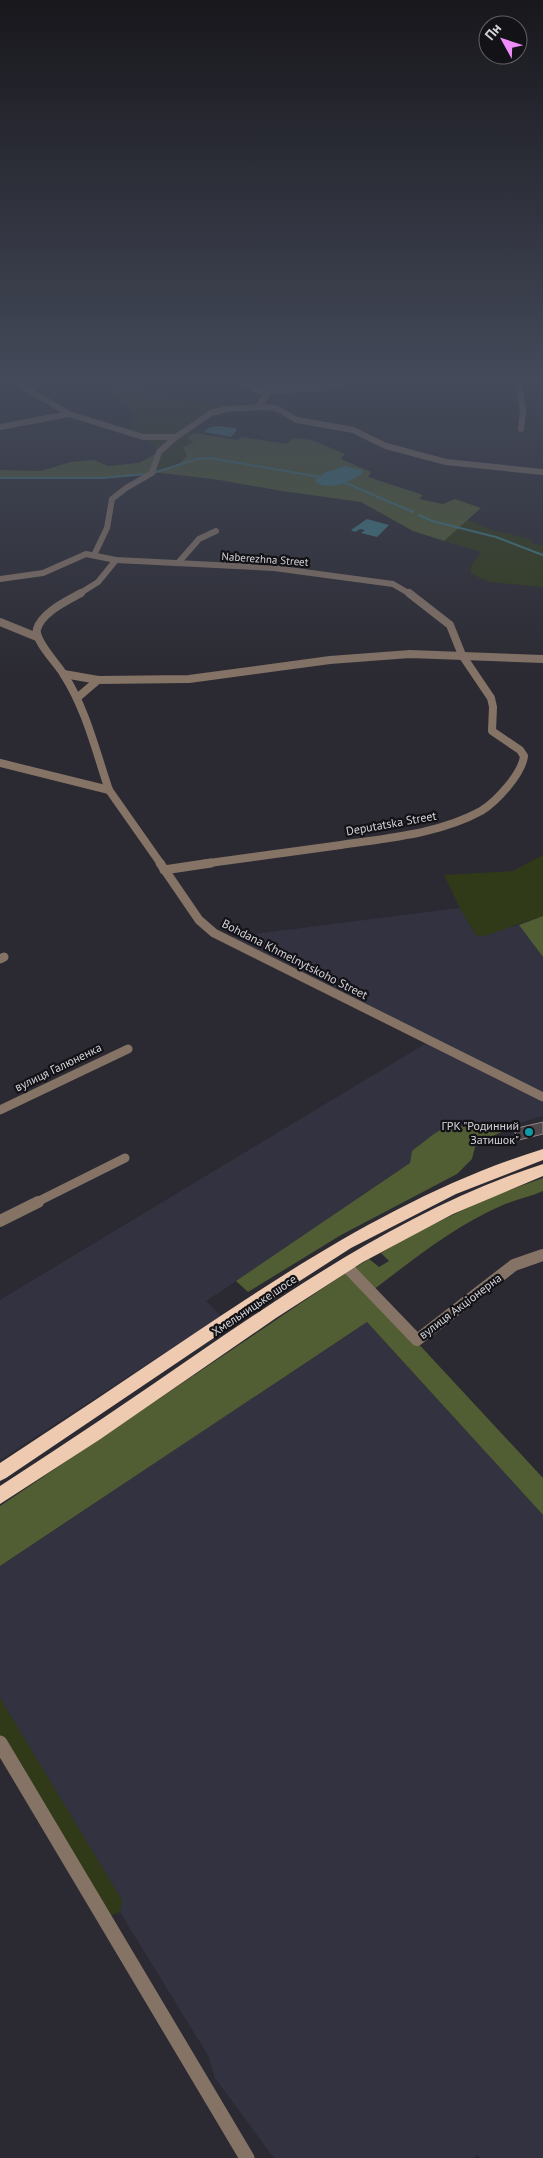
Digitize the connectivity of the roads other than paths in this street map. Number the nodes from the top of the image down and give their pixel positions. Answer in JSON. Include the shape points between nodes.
{"nodes":[{"id":1,"x":142,"y":479,"type":"edge"},
{"id":2,"x":216,"y":531,"type":"dead end"},
{"id":3,"x":94,"y":555,"type":"junction"},
{"id":4,"x":116,"y":560,"type":"junction"},
{"id":5,"x":178,"y":563,"type":"junction"},
{"id":6,"x":0,"y":579,"type":"edge"},
{"id":7,"x":0,"y":622,"type":"edge"},
{"id":8,"x":37,"y":637,"type":"junction"},
{"id":9,"x":462,"y":655,"type":"junction"},
{"id":10,"x":543,"y":659,"type":"edge"},
{"id":11,"x":64,"y":674,"type":"junction"},
{"id":12,"x":98,"y":680,"type":"junction"},
{"id":13,"x":77,"y":698,"type":"junction"},
{"id":14,"x":0,"y":763,"type":"edge"},
{"id":15,"x":109,"y":790,"type":"junction"},
{"id":16,"x":164,"y":870,"type":"junction"},
{"id":17,"x":128,"y":1049,"type":"dead end"},
{"id":18,"x":543,"y":1097,"type":"edge"},
{"id":19,"x":0,"y":1110,"type":"edge"},
{"id":20,"x":543,"y":1154,"type":"edge"},
{"id":21,"x":125,"y":1158,"type":"dead end"},
{"id":22,"x":543,"y":1170,"type":"edge"},
{"id":23,"x":0,"y":1221,"type":"edge"},
{"id":24,"x":543,"y":1255,"type":"edge"},
{"id":25,"x":345,"y":1265,"type":"junction"},
{"id":26,"x":0,"y":1473,"type":"edge"},
{"id":27,"x":0,"y":1496,"type":"edge"},
{"id":28,"x":0,"y":1743,"type":"edge"},
{"id":29,"x":246,"y":2158,"type":"edge"}],
"edges":[{"from":1,"to":3,"type":"street","via":[[112,499],[107,528]]},
{"from":2,"to":5,"type":"street","via":[[206,534],[188,549]]},
{"from":3,"to":4,"type":"street","name":"Naberezhna Street"},
{"from":3,"to":6,"type":"street","via":[[78,556],[43,573]]},
{"from":4,"to":5,"type":"street","name":"Naberezhna Street"},
{"from":4,"to":8,"type":"street","via":[[97,583],[51,612],[36,629]]},
{"from":5,"to":9,"type":"street","name":"Naberezhna Street","via":[[274,568],[393,584],[448,622]]},
{"from":7,"to":8,"type":"street"},
{"from":8,"to":11,"type":"street","name":"Bohdana Khmelnytskoho Street"},
{"from":9,"to":10,"type":"street"},
{"from":9,"to":12,"type":"street","via":[[355,658],[189,679]]},
{"from":9,"to":16,"type":"street","name":"Deputatska Street","via":[[492,698],[492,731],[520,750],[525,759],[505,789],[485,808],[462,820],[422,832]]},
{"from":11,"to":12,"type":"street"},
{"from":11,"to":13,"type":"street","name":"Bohdana Khmelnytskoho Street"},
{"from":12,"to":13,"type":"street"},
{"from":13,"to":15,"type":"street","name":"Bohdana Khmelnytskoho Street"},
{"from":14,"to":15,"type":"street"},
{"from":15,"to":16,"type":"street","name":"Bohdana Khmelnytskoho Street"},
{"from":16,"to":18,"type":"street","name":"Bohdana Khmelnytskoho Street","via":[[199,920],[214,933]]},
{"from":17,"to":19,"type":"street","name":"вулиця Галюненка"},
{"from":20,"to":26,"type":"highway","name":"Хмельницьке шосе","via":[[452,1190],[339,1248]]},
{"from":21,"to":23,"type":"street"},
{"from":22,"to":25,"type":"highway","name":"Хмельницьке шосе","via":[[463,1202]]},
{"from":24,"to":25,"type":"street","name":"вулиця Акціонерна","via":[[514,1266],[417,1340]]},
{"from":25,"to":27,"type":"highway","name":"Хмельницьке шосе","via":[[271,1311]]},
{"from":28,"to":29,"type":"street"}]}
